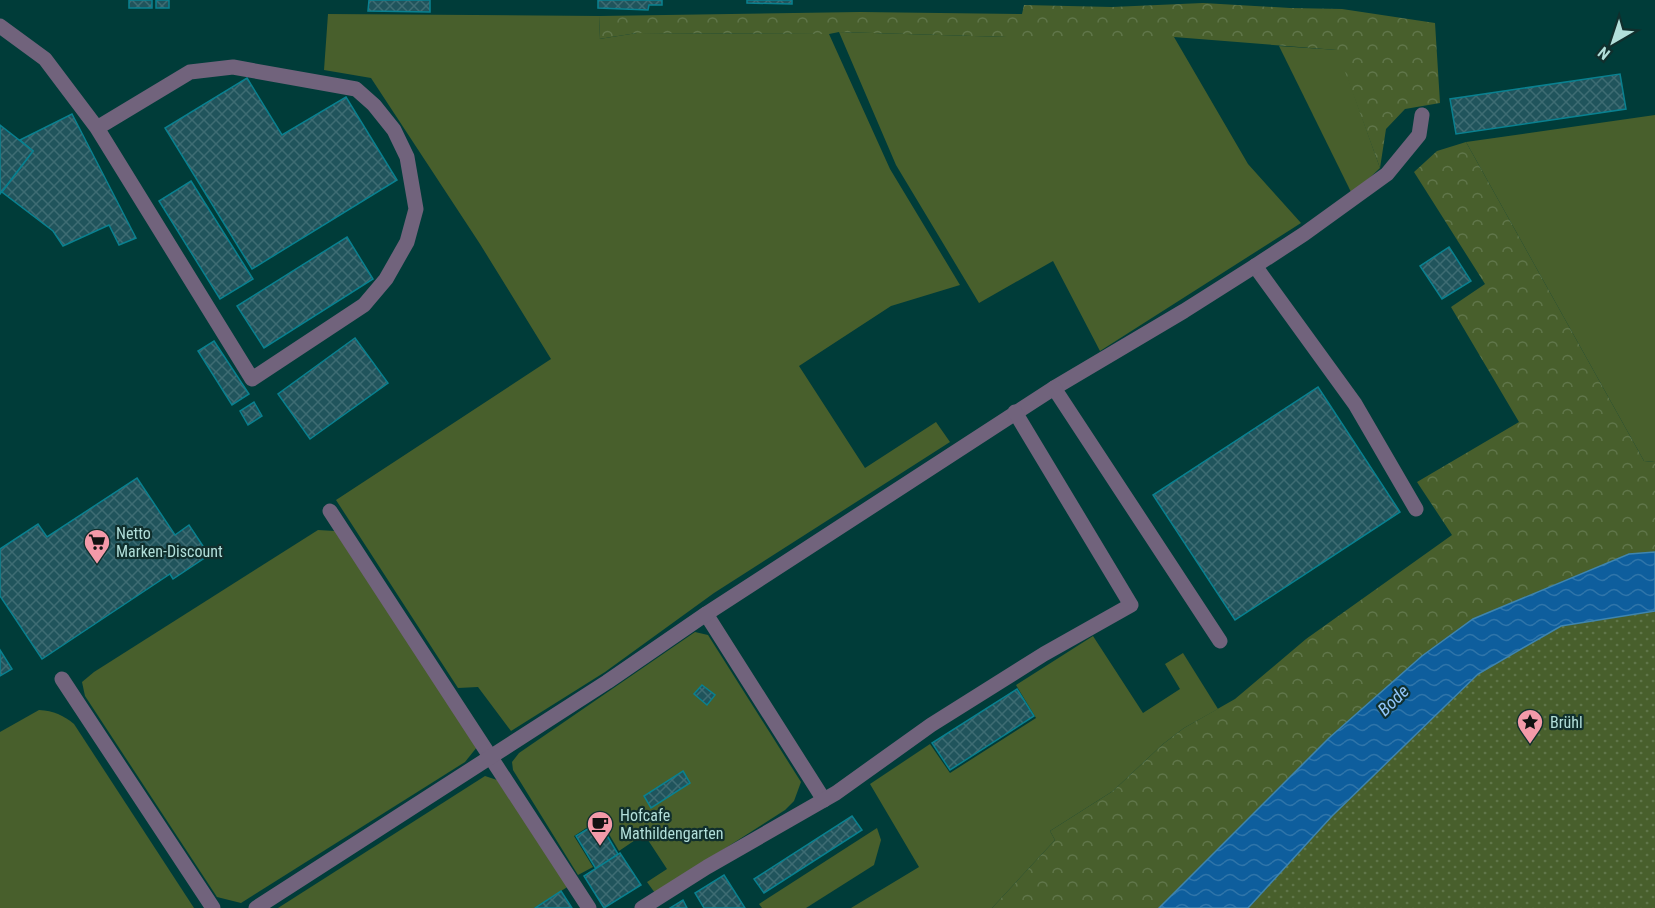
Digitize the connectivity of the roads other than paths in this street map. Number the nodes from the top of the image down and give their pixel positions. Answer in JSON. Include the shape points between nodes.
{"nodes":[{"id":1,"x":0,"y":26,"type":"edge"},
{"id":2,"x":1422,"y":115,"type":"dead end"},
{"id":3,"x":97,"y":128,"type":"junction"},
{"id":4,"x":1255,"y":266,"type":"junction"},
{"id":5,"x":1054,"y":388,"type":"junction"},
{"id":6,"x":1015,"y":412,"type":"junction"},
{"id":7,"x":1416,"y":509,"type":"dead end"},
{"id":8,"x":330,"y":511,"type":"dead end"},
{"id":9,"x":706,"y":614,"type":"junction"},
{"id":10,"x":1220,"y":641,"type":"dead end"},
{"id":11,"x":62,"y":679,"type":"dead end"},
{"id":12,"x":491,"y":757,"type":"junction"},
{"id":13,"x":824,"y":800,"type":"junction"},
{"id":14,"x":213,"y":908,"type":"edge"},
{"id":15,"x":256,"y":908,"type":"edge"},
{"id":16,"x":589,"y":908,"type":"edge"},
{"id":17,"x":642,"y":908,"type":"edge"}],
"edges":[{"from":1,"to":3,"type":"lane","via":[[45,59]]},
{"from":2,"to":4,"type":"lane","via":[[1419,135],[1387,174]]},
{"from":3,"to":3,"type":"lane","via":[[252,379],[364,305],[386,279],[407,242],[416,209],[407,157],[394,130],[356,89],[233,67],[190,72]]},
{"from":4,"to":5,"type":"lane"},
{"from":4,"to":7,"type":"lane","via":[[1355,404]]},
{"from":5,"to":6,"type":"lane"},
{"from":5,"to":10,"type":"lane"},
{"from":6,"to":9,"type":"lane"},
{"from":6,"to":13,"type":"lane","via":[[1131,604],[931,725]]},
{"from":8,"to":12,"type":"lane"},
{"from":9,"to":12,"type":"lane"},
{"from":9,"to":13,"type":"lane"},
{"from":11,"to":14,"type":"lane"},
{"from":12,"to":15,"type":"lane"},
{"from":12,"to":16,"type":"lane"},
{"from":13,"to":17,"type":"lane"}]}
